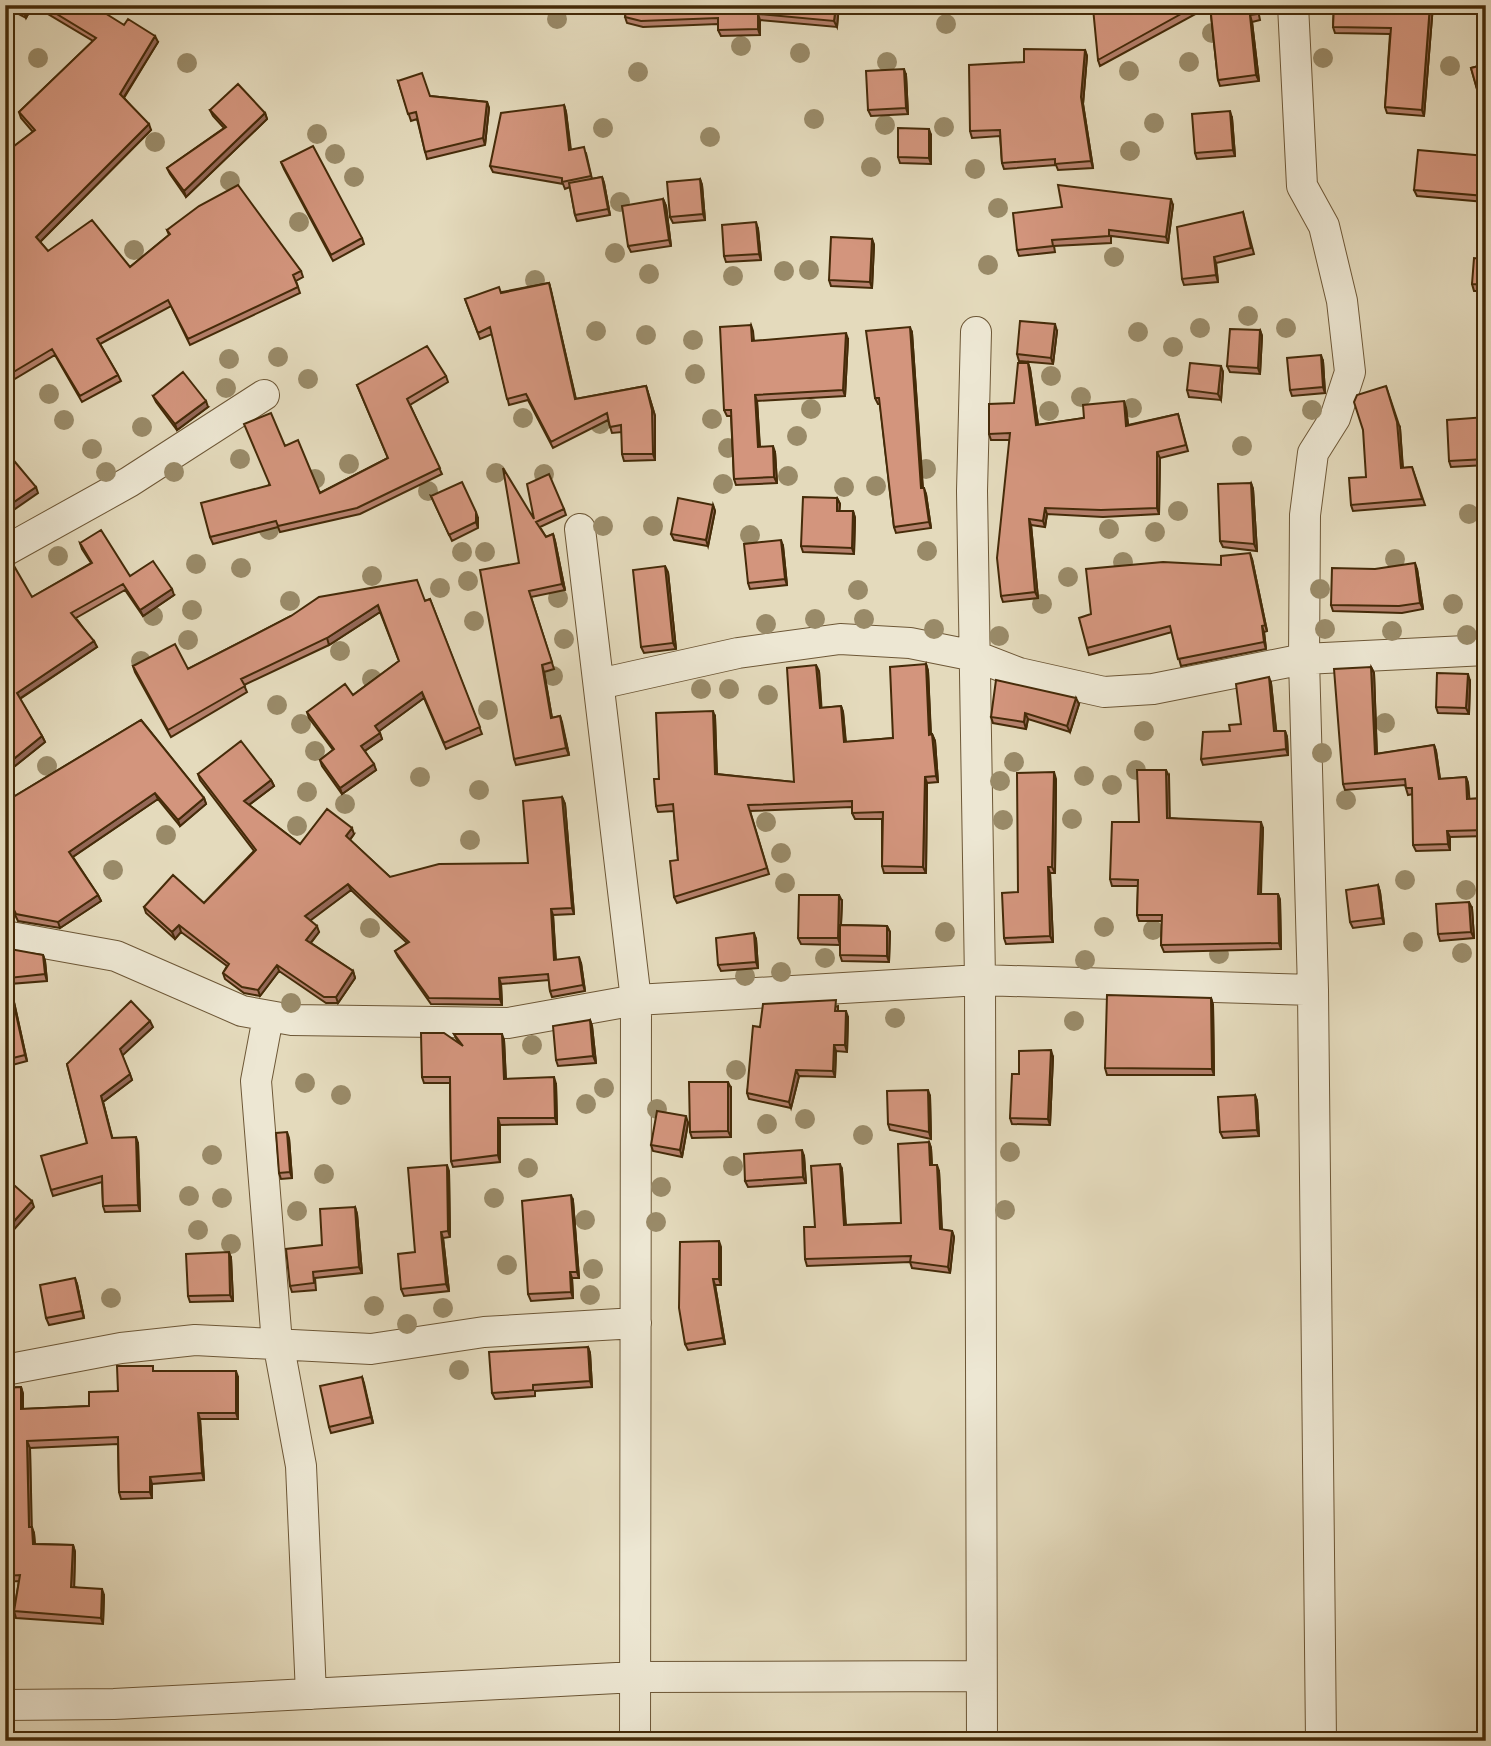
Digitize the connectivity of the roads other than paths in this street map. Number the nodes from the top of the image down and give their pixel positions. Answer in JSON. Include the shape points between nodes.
{"nodes":[{"id":1,"x":1293,"y":5,"type":"edge"},
{"id":2,"x":976,"y":332,"type":"dead end"},
{"id":3,"x":264,"y":394,"type":"dead end"},
{"id":4,"x":580,"y":529,"type":"dead end"},
{"id":5,"x":5,"y":551,"type":"edge"},
{"id":6,"x":1486,"y":650,"type":"edge"},
{"id":7,"x":975,"y":656,"type":"junction"},
{"id":8,"x":1304,"y":659,"type":"junction"},
{"id":9,"x":599,"y":684,"type":"junction"},
{"id":10,"x":5,"y":936,"type":"edge"},
{"id":11,"x":980,"y":980,"type":"junction"},
{"id":12,"x":1313,"y":990,"type":"junction"},
{"id":13,"x":636,"y":1000,"type":"junction"},
{"id":14,"x":268,"y":1017,"type":"junction"},
{"id":15,"x":636,"y":1323,"type":"junction"},
{"id":16,"x":279,"y":1345,"type":"junction"},
{"id":17,"x":5,"y":1370,"type":"edge"},
{"id":18,"x":981,"y":1676,"type":"junction"},
{"id":19,"x":636,"y":1677,"type":"junction"},
{"id":20,"x":312,"y":1694,"type":"junction"},
{"id":21,"x":5,"y":1705,"type":"edge"},
{"id":22,"x":635,"y":1741,"type":"edge"},
{"id":23,"x":982,"y":1741,"type":"edge"},
{"id":24,"x":1321,"y":1741,"type":"edge"}],
"edges":[{"from":1,"to":8,"type":"street","via":[[1302,186],[1324,226],[1342,301],[1350,372],[1335,418],[1313,453],[1305,515]]},
{"from":2,"to":7,"type":"street","via":[[972,491]]},
{"from":3,"to":5,"type":"street","via":[[129,482]]},
{"from":4,"to":9,"type":"street"},
{"from":6,"to":8,"type":"street"},
{"from":7,"to":8,"type":"street","via":[[1019,673],[1104,692],[1153,689]]},
{"from":7,"to":9,"type":"street","via":[[910,643],[840,639],[738,653]]},
{"from":7,"to":11,"type":"street"},
{"from":8,"to":12,"type":"street"},
{"from":9,"to":13,"type":"street"},
{"from":10,"to":14,"type":"street","via":[[116,956],[242,1011]]},
{"from":11,"to":12,"type":"street"},
{"from":11,"to":13,"type":"street"},
{"from":11,"to":18,"type":"street"},
{"from":12,"to":24,"type":"street"},
{"from":13,"to":14,"type":"street","via":[[508,1023]]},
{"from":13,"to":15,"type":"street"},
{"from":14,"to":16,"type":"street","via":[[256,1081]]},
{"from":15,"to":16,"type":"street","via":[[484,1332],[371,1349]]},
{"from":15,"to":19,"type":"street"},
{"from":16,"to":17,"type":"street","via":[[195,1340],[121,1348]]},
{"from":16,"to":20,"type":"street","via":[[300,1466]]},
{"from":18,"to":19,"type":"street"},
{"from":18,"to":23,"type":"street"},
{"from":19,"to":20,"type":"street"},
{"from":19,"to":22,"type":"street"},
{"from":20,"to":21,"type":"street"}]}
